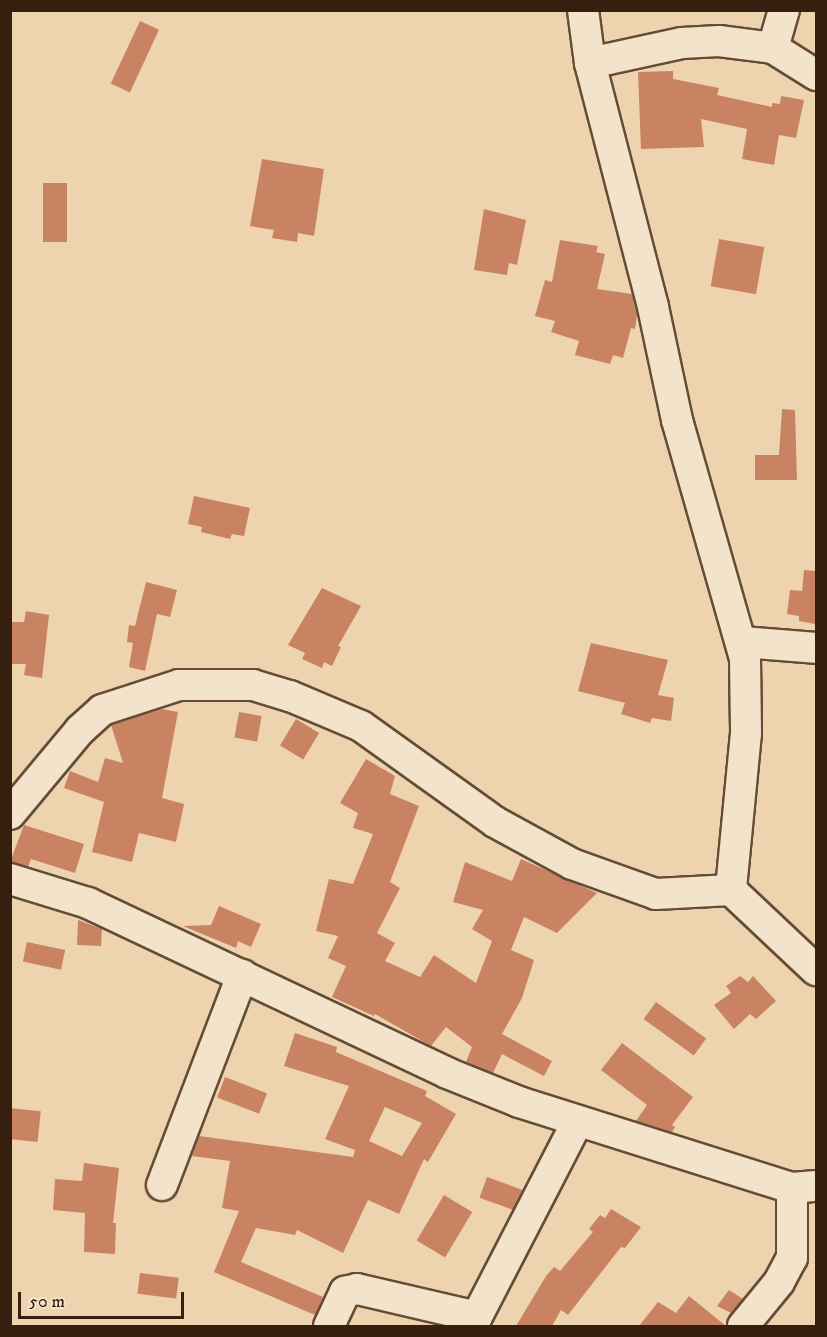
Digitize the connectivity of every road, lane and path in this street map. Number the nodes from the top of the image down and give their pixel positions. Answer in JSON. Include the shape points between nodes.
{"nodes":[{"id":1,"x":583,"y":10,"type":"edge"},
{"id":2,"x":784,"y":10,"type":"edge"},
{"id":3,"x":773,"y":48,"type":"junction"},
{"id":4,"x":590,"y":63,"type":"junction"},
{"id":5,"x":816,"y":75,"type":"edge"},
{"id":6,"x":742,"y":642,"type":"junction"},
{"id":7,"x":816,"y":648,"type":"edge"},
{"id":8,"x":10,"y":814,"type":"edge"},
{"id":9,"x":10,"y":879,"type":"edge"},
{"id":10,"x":731,"y":890,"type":"junction"},
{"id":11,"x":816,"y":970,"type":"edge"},
{"id":12,"x":242,"y":975,"type":"junction"},
{"id":13,"x":577,"y":1123,"type":"junction"},
{"id":14,"x":162,"y":1185,"type":"dead end"},
{"id":15,"x":804,"y":1187,"type":"edge"},
{"id":16,"x":475,"y":1322,"type":"edge"},
{"id":17,"x":329,"y":1326,"type":"edge"},
{"id":18,"x":743,"y":1326,"type":"edge"}],
"edges":[{"from":1,"to":4,"type":"street"},
{"from":2,"to":3,"type":"street"},
{"from":3,"to":4,"type":"street","via":[[719,41],[682,43]]},
{"from":3,"to":5,"type":"street"},
{"from":4,"to":6,"type":"street","via":[[653,307],[680,432]]},
{"from":6,"to":7,"type":"street"},
{"from":6,"to":10,"type":"street","via":[[748,685],[746,733]]},
{"from":8,"to":10,"type":"street","via":[[80,730],[102,711],[179,685],[253,685],[361,726],[495,822],[572,864],[656,894]]},
{"from":9,"to":12,"type":"street","via":[[88,903]]},
{"from":10,"to":11,"type":"street"},
{"from":12,"to":13,"type":"street","via":[[447,1073]]},
{"from":12,"to":14,"type":"street"},
{"from":13,"to":15,"type":"street"},
{"from":13,"to":16,"type":"street"},
{"from":15,"to":18,"type":"street","via":[[792,1258],[779,1282]]},
{"from":16,"to":17,"type":"street","via":[[357,1289],[345,1292]]}]}
